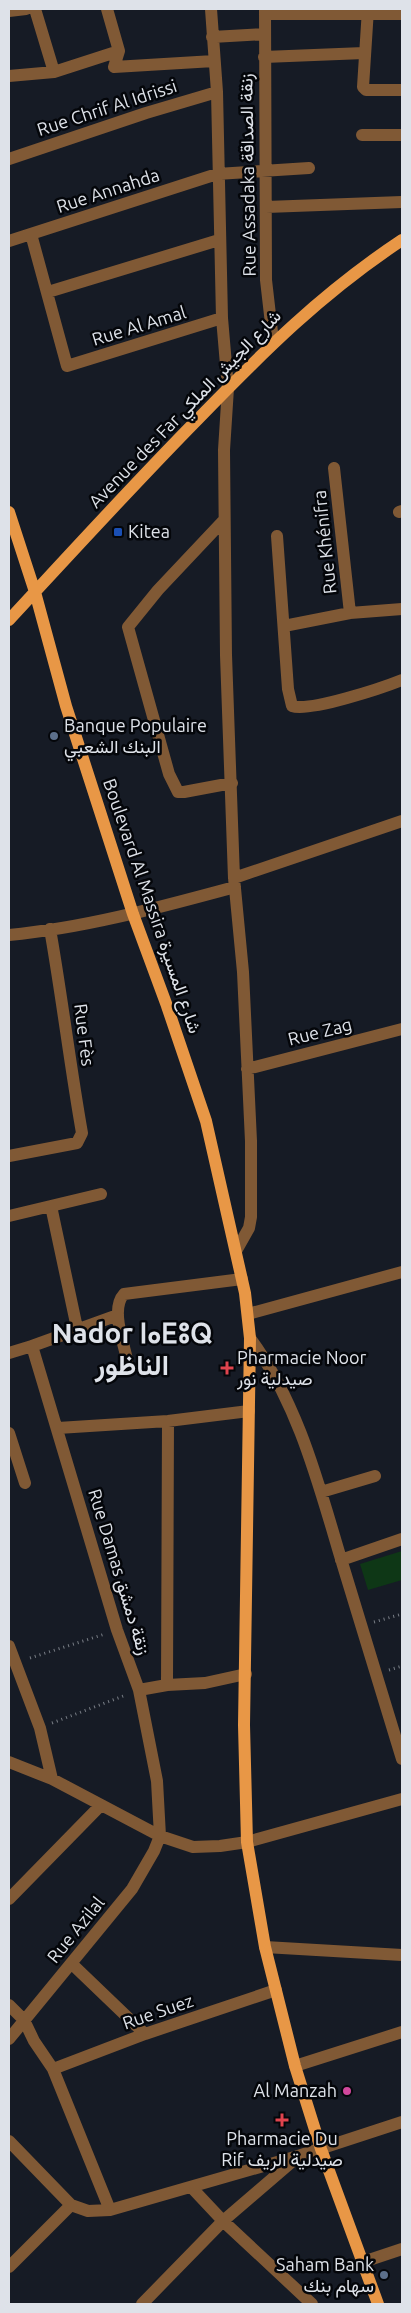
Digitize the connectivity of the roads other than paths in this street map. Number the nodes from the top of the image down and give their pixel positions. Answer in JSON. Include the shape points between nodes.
{"nodes":[{"id":1,"x":26,"y":9,"type":"edge"},
{"id":2,"x":35,"y":9,"type":"edge"},
{"id":3,"x":107,"y":9,"type":"edge"},
{"id":4,"x":211,"y":9,"type":"edge"},
{"id":5,"x":368,"y":10,"type":"edge"},
{"id":6,"x":9,"y":11,"type":"edge"},
{"id":7,"x":265,"y":11,"type":"edge"},
{"id":8,"x":402,"y":14,"type":"edge"},
{"id":9,"x":265,"y":34,"type":"junction"},
{"id":10,"x":212,"y":37,"type":"junction"},
{"id":11,"x":119,"y":51,"type":"junction"},
{"id":12,"x":364,"y":52,"type":"junction"},
{"id":13,"x":264,"y":57,"type":"junction"},
{"id":14,"x":214,"y":60,"type":"junction"},
{"id":15,"x":54,"y":72,"type":"junction"},
{"id":16,"x":9,"y":76,"type":"edge"},
{"id":17,"x":402,"y":90,"type":"edge"},
{"id":18,"x":217,"y":92,"type":"junction"},
{"id":19,"x":362,"y":134,"type":"dead end"},
{"id":20,"x":402,"y":135,"type":"edge"},
{"id":21,"x":9,"y":159,"type":"edge"},
{"id":22,"x":309,"y":168,"type":"dead end"},
{"id":23,"x":265,"y":171,"type":"junction"},
{"id":24,"x":218,"y":174,"type":"junction"},
{"id":25,"x":402,"y":202,"type":"edge"},
{"id":26,"x":266,"y":207,"type":"junction"},
{"id":27,"x":31,"y":234,"type":"junction"},
{"id":28,"x":220,"y":240,"type":"junction"},
{"id":29,"x":402,"y":240,"type":"edge"},
{"id":30,"x":9,"y":241,"type":"edge"},
{"id":31,"x":48,"y":292,"type":"junction"},
{"id":32,"x":222,"y":318,"type":"junction"},
{"id":33,"x":274,"y":341,"type":"junction"},
{"id":34,"x":228,"y":388,"type":"junction"},
{"id":35,"x":334,"y":468,"type":"dead end"},
{"id":36,"x":9,"y":512,"type":"edge"},
{"id":37,"x":224,"y":520,"type":"junction"},
{"id":38,"x":11,"y":526,"type":"edge"},
{"id":39,"x":277,"y":536,"type":"dead end"},
{"id":40,"x":35,"y":592,"type":"junction"},
{"id":41,"x":402,"y":609,"type":"edge"},
{"id":42,"x":350,"y":612,"type":"junction"},
{"id":43,"x":9,"y":620,"type":"edge"},
{"id":44,"x":284,"y":626,"type":"junction"},
{"id":45,"x":402,"y":680,"type":"edge"},
{"id":46,"x":232,"y":783,"type":"junction"},
{"id":47,"x":402,"y":821,"type":"edge"},
{"id":48,"x":235,"y":883,"type":"junction"},
{"id":49,"x":133,"y":914,"type":"junction"},
{"id":50,"x":50,"y":929,"type":"junction"},
{"id":51,"x":9,"y":936,"type":"edge"},
{"id":52,"x":402,"y":1029,"type":"edge"},
{"id":53,"x":247,"y":1069,"type":"junction"},
{"id":54,"x":9,"y":1156,"type":"edge"},
{"id":55,"x":101,"y":1194,"type":"dead end"},
{"id":56,"x":52,"y":1206,"type":"junction"},
{"id":57,"x":9,"y":1216,"type":"edge"},
{"id":58,"x":236,"y":1251,"type":"junction"},
{"id":59,"x":402,"y":1272,"type":"edge"},
{"id":60,"x":242,"y":1279,"type":"junction"},
{"id":61,"x":248,"y":1314,"type":"junction"},
{"id":62,"x":118,"y":1315,"type":"junction"},
{"id":63,"x":77,"y":1328,"type":"junction"},
{"id":64,"x":250,"y":1338,"type":"junction"},
{"id":65,"x":32,"y":1346,"type":"junction"},
{"id":66,"x":9,"y":1353,"type":"edge"},
{"id":67,"x":127,"y":1360,"type":"dead end"},
{"id":68,"x":249,"y":1411,"type":"junction"},
{"id":69,"x":168,"y":1421,"type":"junction"},
{"id":70,"x":58,"y":1428,"type":"junction"},
{"id":71,"x":9,"y":1433,"type":"edge"},
{"id":72,"x":375,"y":1476,"type":"dead end"},
{"id":73,"x":25,"y":1483,"type":"dead end"},
{"id":74,"x":321,"y":1492,"type":"junction"},
{"id":75,"x":402,"y":1539,"type":"edge"},
{"id":76,"x":341,"y":1560,"type":"junction"},
{"id":77,"x":11,"y":1655,"type":"edge"},
{"id":78,"x":246,"y":1674,"type":"junction"},
{"id":79,"x":167,"y":1685,"type":"junction"},
{"id":80,"x":139,"y":1690,"type":"junction"},
{"id":81,"x":402,"y":1759,"type":"edge"},
{"id":82,"x":9,"y":1762,"type":"edge"},
{"id":83,"x":52,"y":1779,"type":"junction"},
{"id":84,"x":402,"y":1800,"type":"edge"},
{"id":85,"x":101,"y":1805,"type":"junction"},
{"id":86,"x":160,"y":1836,"type":"junction"},
{"id":87,"x":247,"y":1842,"type":"junction"},
{"id":88,"x":9,"y":1899,"type":"edge"},
{"id":89,"x":265,"y":1947,"type":"junction"},
{"id":90,"x":402,"y":1955,"type":"edge"},
{"id":91,"x":72,"y":1964,"type":"junction"},
{"id":92,"x":276,"y":1990,"type":"junction"},
{"id":93,"x":9,"y":2005,"type":"edge"},
{"id":94,"x":24,"y":2020,"type":"junction"},
{"id":95,"x":402,"y":2032,"type":"edge"},
{"id":96,"x":145,"y":2034,"type":"junction"},
{"id":97,"x":9,"y":2039,"type":"edge"},
{"id":98,"x":295,"y":2066,"type":"junction"},
{"id":99,"x":53,"y":2069,"type":"junction"},
{"id":100,"x":402,"y":2122,"type":"edge"},
{"id":101,"x":9,"y":2141,"type":"edge"},
{"id":102,"x":321,"y":2149,"type":"junction"},
{"id":103,"x":298,"y":2156,"type":"junction"},
{"id":104,"x":192,"y":2188,"type":"junction"},
{"id":105,"x":71,"y":2204,"type":"junction"},
{"id":106,"x":110,"y":2210,"type":"junction"},
{"id":107,"x":223,"y":2222,"type":"junction"},
{"id":108,"x":402,"y":2249,"type":"edge"},
{"id":109,"x":363,"y":2262,"type":"junction"},
{"id":110,"x":9,"y":2267,"type":"edge"},
{"id":111,"x":148,"y":2302,"type":"edge"},
{"id":112,"x":312,"y":2304,"type":"edge"},
{"id":113,"x":378,"y":2304,"type":"edge"}],
"edges":[{"from":1,"to":6,"type":"street"},
{"from":2,"to":15,"type":"street"},
{"from":3,"to":11,"type":"street"},
{"from":4,"to":10,"type":"street"},
{"from":5,"to":7,"type":"street"},
{"from":5,"to":8,"type":"street"},
{"from":5,"to":12,"type":"street"},
{"from":7,"to":9,"type":"street","name":"Rue Assadaka زنقة الصداقة"},
{"from":9,"to":10,"type":"street"},
{"from":9,"to":13,"type":"street","name":"Rue Assadaka زنقة الصداقة"},
{"from":10,"to":14,"type":"street"},
{"from":11,"to":14,"type":"street","via":[[114,67]]},
{"from":11,"to":15,"type":"street"},
{"from":12,"to":13,"type":"street"},
{"from":12,"to":17,"type":"street","via":[[365,89]]},
{"from":13,"to":23,"type":"street","name":"Rue Assadaka زنقة الصداقة"},
{"from":14,"to":18,"type":"street"},
{"from":15,"to":16,"type":"street"},
{"from":18,"to":21,"type":"street","name":"Rue Chrif Al Idrissi"},
{"from":18,"to":24,"type":"street"},
{"from":19,"to":20,"type":"street"},
{"from":22,"to":23,"type":"street","name":"Rue Annahda"},
{"from":23,"to":24,"type":"street","name":"Rue Annahda"},
{"from":23,"to":26,"type":"street","name":"Rue Assadaka زنقة الصداقة"},
{"from":24,"to":27,"type":"street","name":"Rue Annahda"},
{"from":24,"to":28,"type":"street"},
{"from":25,"to":26,"type":"street"},
{"from":26,"to":33,"type":"street","name":"Rue Assadaka زنقة الصداقة","via":[[266,280]]},
{"from":27,"to":30,"type":"street","name":"Rue Annahda"},
{"from":27,"to":31,"type":"street"},
{"from":28,"to":31,"type":"street"},
{"from":28,"to":32,"type":"street"},
{"from":29,"to":33,"type":"main road","name":"Avenue des Far شارع الجيش الملكي","via":[[329,293]]},
{"from":31,"to":32,"type":"street","name":"Rue Al Amal","via":[[67,366]]},
{"from":32,"to":34,"type":"street"},
{"from":33,"to":34,"type":"main road","name":"Avenue des Far شارع الجيش الملكي"},
{"from":34,"to":37,"type":"street"},
{"from":34,"to":40,"type":"main road","name":"Avenue des Far شارع الجيش الملكي"},
{"from":35,"to":42,"type":"street","name":"Rue Khénifra"},
{"from":36,"to":38,"type":"main road","name":"Boulevard Al Massira شارع المسيرة"},
{"from":37,"to":46,"type":"street"},
{"from":37,"to":46,"type":"street","via":[[128,627],[167,766],[178,792]]},
{"from":38,"to":40,"type":"main road","name":"Boulevard Al Massira شارع المسيرة"},
{"from":39,"to":44,"type":"street"},
{"from":40,"to":43,"type":"main road","name":"Avenue des Far شارع الجيش الملكي"},
{"from":40,"to":49,"type":"main road","name":"Boulevard Al Massira شارع المسيرة","via":[[66,706]]},
{"from":41,"to":42,"type":"street"},
{"from":42,"to":44,"type":"street"},
{"from":44,"to":45,"type":"street","via":[[292,706],[332,701]]},
{"from":46,"to":48,"type":"street"},
{"from":47,"to":48,"type":"street"},
{"from":48,"to":49,"type":"street"},
{"from":48,"to":53,"type":"street"},
{"from":49,"to":50,"type":"street"},
{"from":49,"to":58,"type":"main road","name":"Boulevard Al Massira شارع المسيرة","via":[[206,1121]]},
{"from":50,"to":51,"type":"street"},
{"from":50,"to":54,"type":"street","name":"Rue Fès","via":[[82,1133],[77,1142]]},
{"from":52,"to":53,"type":"street","name":"Rue Zag"},
{"from":53,"to":58,"type":"street","via":[[251,1217],[249,1228]]},
{"from":55,"to":56,"type":"street"},
{"from":56,"to":57,"type":"street"},
{"from":56,"to":63,"type":"street"},
{"from":58,"to":60,"type":"main road","name":"Boulevard Al Massira شارع المسيرة"},
{"from":59,"to":61,"type":"street"},
{"from":60,"to":61,"type":"main road","name":"Boulevard Al Massira شارع المسيرة"},
{"from":60,"to":62,"type":"street","via":[[124,1294]]},
{"from":61,"to":64,"type":"main road","name":"Boulevard Al Massira شارع المسيرة"},
{"from":62,"to":63,"type":"street"},
{"from":62,"to":67,"type":"street"},
{"from":63,"to":65,"type":"street"},
{"from":64,"to":68,"type":"main road","name":"Boulevard Al Massira شارع المسيرة"},
{"from":64,"to":74,"type":"street","via":[[283,1390]]},
{"from":65,"to":66,"type":"street"},
{"from":65,"to":70,"type":"street","name":"Rue Damas زنقة دمشق"},
{"from":68,"to":69,"type":"street"},
{"from":68,"to":78,"type":"main road","name":"Boulevard Al Massira شارع المسيرة"},
{"from":69,"to":70,"type":"street"},
{"from":69,"to":79,"type":"street"},
{"from":70,"to":80,"type":"street","name":"Rue Damas زنقة دمشق","via":[[117,1630]]},
{"from":71,"to":73,"type":"street"},
{"from":72,"to":74,"type":"street"},
{"from":74,"to":76,"type":"street"},
{"from":75,"to":76,"type":"street"},
{"from":76,"to":81,"type":"street"},
{"from":77,"to":83,"type":"street","via":[[40,1728]]},
{"from":78,"to":79,"type":"street","via":[[205,1683]]},
{"from":78,"to":87,"type":"main road","name":"Boulevard Al Massira شارع المسيرة","via":[[244,1793]]},
{"from":79,"to":80,"type":"street"},
{"from":80,"to":86,"type":"street","name":"Rue Damas زنقة دمشق","via":[[157,1781]]},
{"from":82,"to":83,"type":"street"},
{"from":83,"to":85,"type":"street"},
{"from":84,"to":87,"type":"street"},
{"from":85,"to":86,"type":"street"},
{"from":85,"to":88,"type":"street"},
{"from":86,"to":87,"type":"street","via":[[193,1847]]},
{"from":86,"to":91,"type":"street","name":"Rue Azilal","via":[[132,1889]]},
{"from":87,"to":89,"type":"main road","name":"Boulevard Al Massira شارع المسيرة"},
{"from":89,"to":90,"type":"street"},
{"from":89,"to":92,"type":"main road","name":"Boulevard Al Massira شارع المسيرة"},
{"from":91,"to":94,"type":"street","name":"Rue Azilal"},
{"from":91,"to":96,"type":"street"},
{"from":92,"to":96,"type":"street","name":"Rue Suez"},
{"from":92,"to":98,"type":"main road","name":"Boulevard Al Massira شارع المسيرة"},
{"from":93,"to":94,"type":"street"},
{"from":94,"to":97,"type":"street","name":"Rue Azilal"},
{"from":94,"to":99,"type":"street"},
{"from":95,"to":98,"type":"street"},
{"from":96,"to":99,"type":"street","name":"Rue Suez"},
{"from":98,"to":102,"type":"main road","name":"Boulevard Al Massira شارع المسيرة"},
{"from":99,"to":106,"type":"street"},
{"from":100,"to":102,"type":"street"},
{"from":101,"to":105,"type":"street"},
{"from":102,"to":103,"type":"street"},
{"from":102,"to":109,"type":"main road","name":"Boulevard Al Massira شارع المسيرة"},
{"from":103,"to":104,"type":"street"},
{"from":103,"to":107,"type":"street"},
{"from":104,"to":106,"type":"street"},
{"from":104,"to":107,"type":"street"},
{"from":105,"to":106,"type":"street","via":[[88,2211]]},
{"from":105,"to":110,"type":"street"},
{"from":107,"to":111,"type":"street"},
{"from":107,"to":112,"type":"street"},
{"from":108,"to":109,"type":"street"},
{"from":109,"to":113,"type":"main road","name":"Boulevard Al Massira شارع المسيرة"}]}
